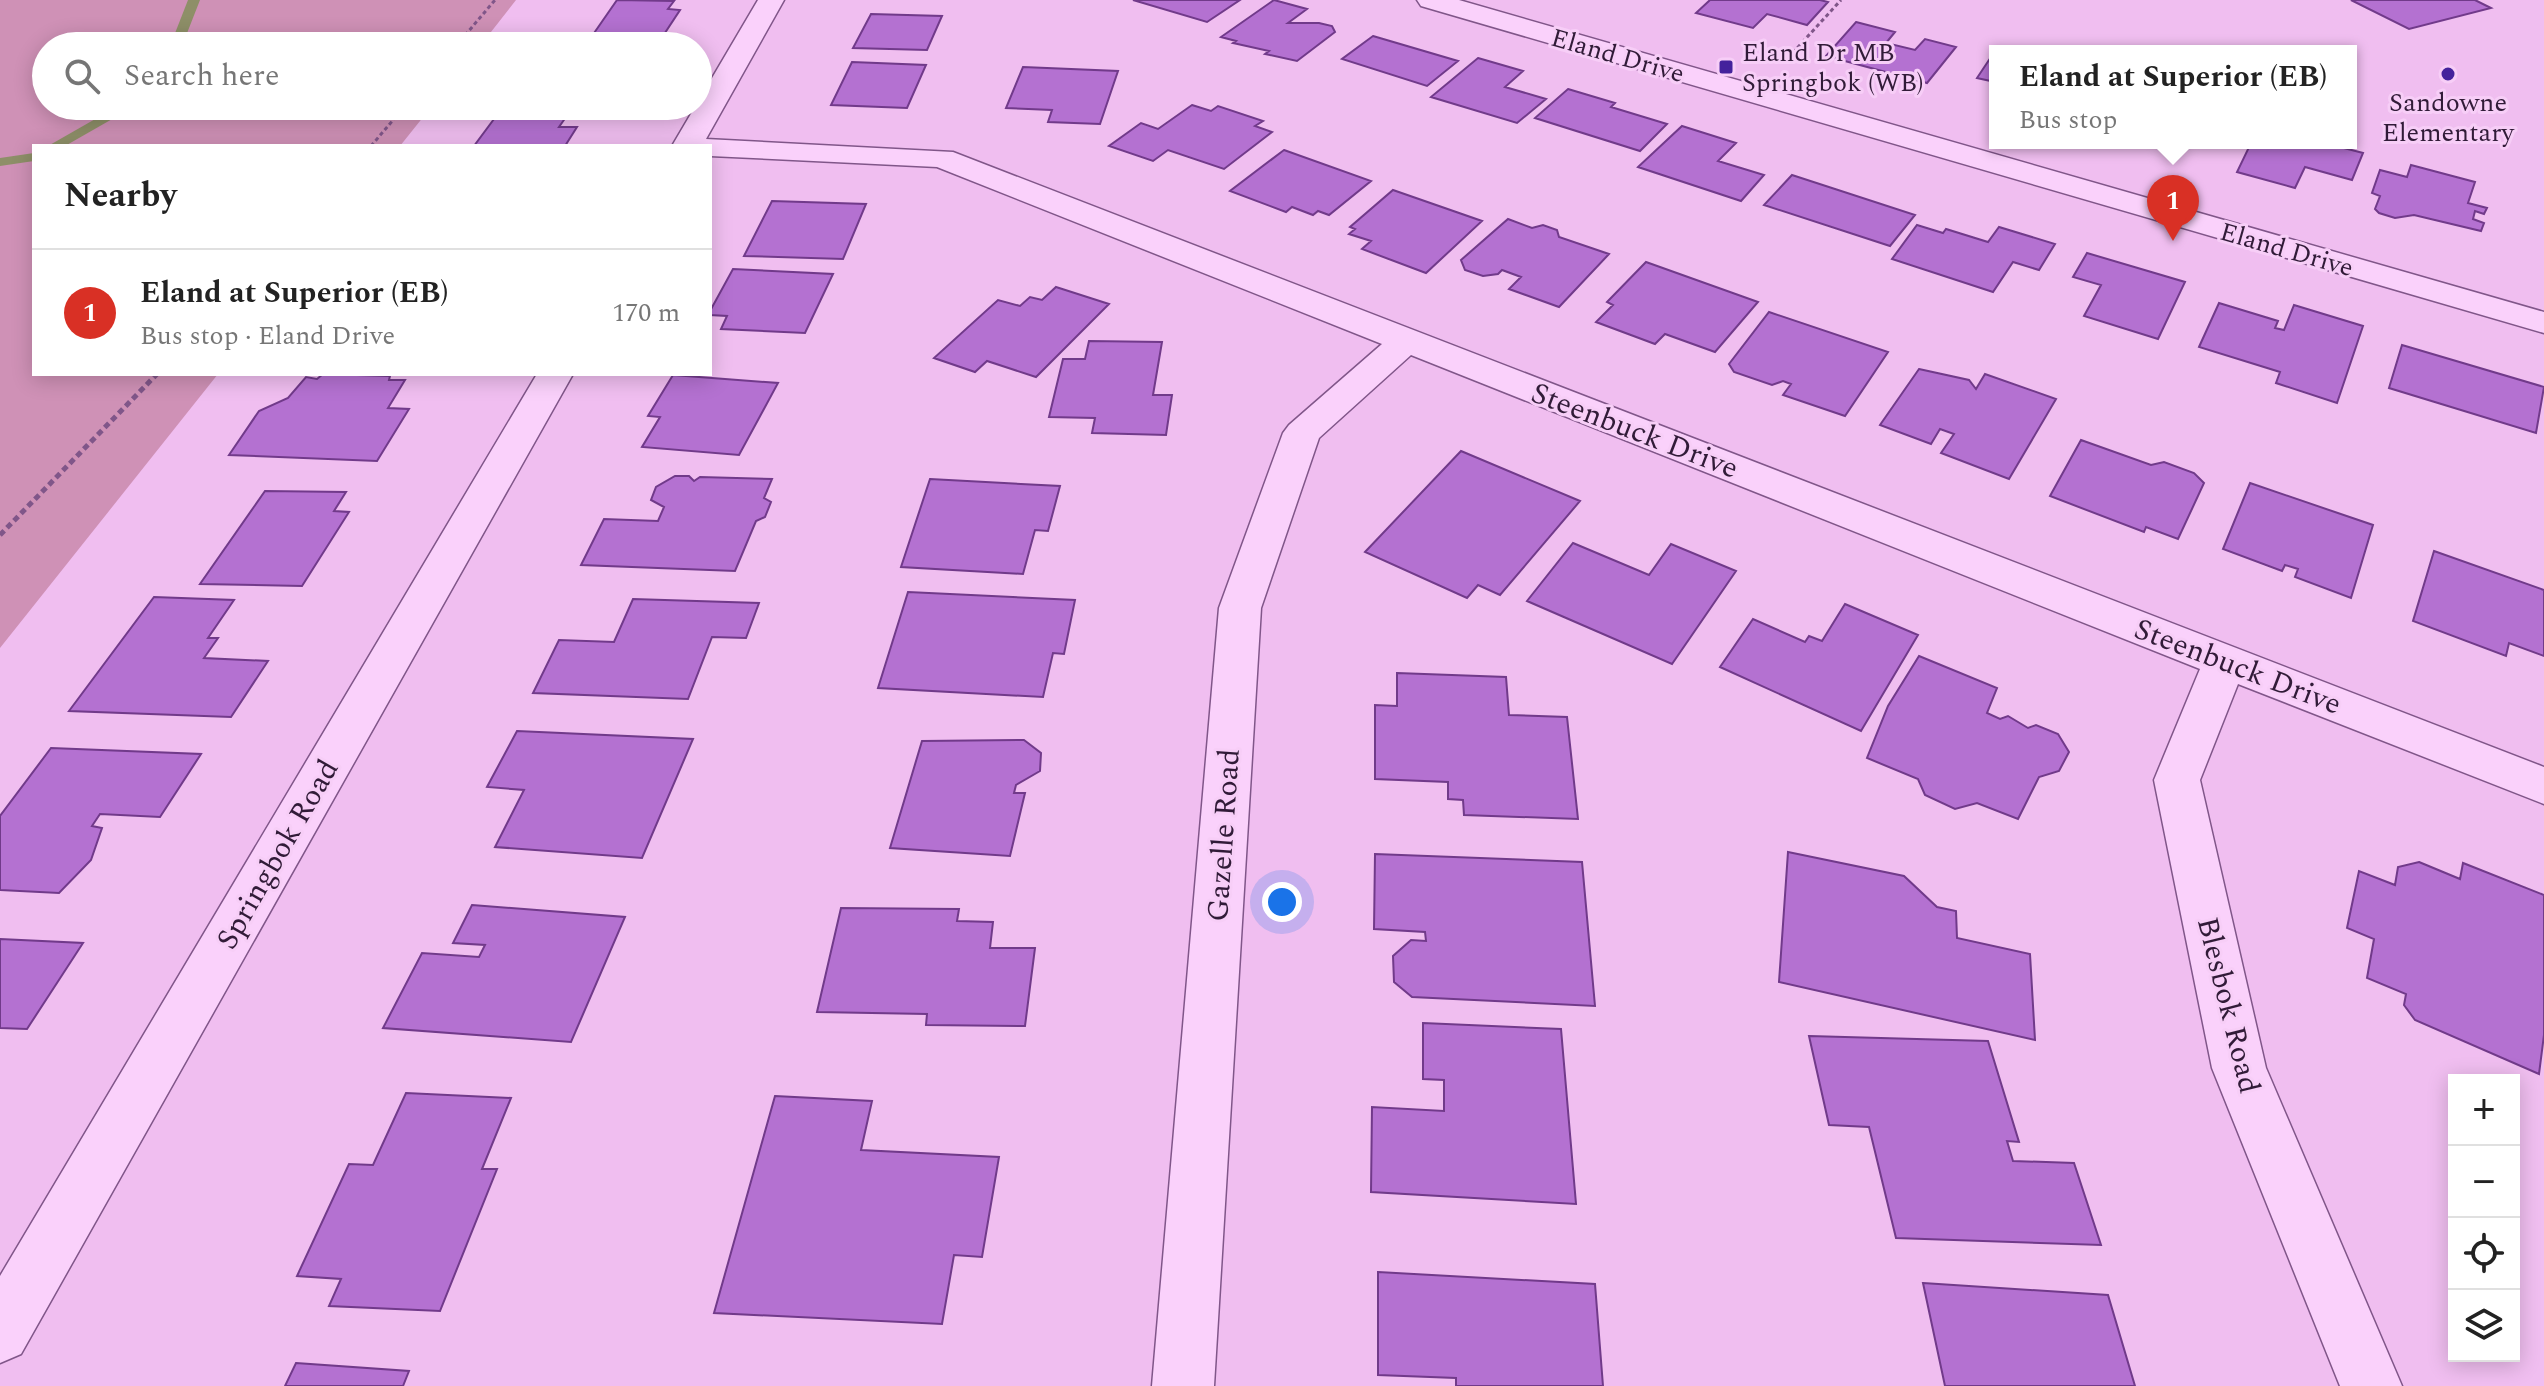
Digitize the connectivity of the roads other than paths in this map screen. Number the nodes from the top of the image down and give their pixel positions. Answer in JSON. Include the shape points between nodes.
{"nodes":[{"id":1,"x":771,"y":0,"type":"edge"},
{"id":2,"x":1430,"y":0,"type":"edge"},
{"id":3,"x":712,"y":103,"type":"edge"},
{"id":4,"x":702,"y":120,"type":"edge"},
{"id":5,"x":688,"y":144,"type":"edge"},
{"id":6,"x":712,"y":147,"type":"edge"},
{"id":7,"x":2544,"y":323,"type":"edge"},
{"id":8,"x":1406,"y":341,"type":"junction"},
{"id":9,"x":554,"y":376,"type":"edge"},
{"id":10,"x":2225,"y":661,"type":"junction"},
{"id":11,"x":2544,"y":786,"type":"edge"},
{"id":12,"x":0,"y":1333,"type":"edge"},
{"id":13,"x":1183,"y":1386,"type":"edge"},
{"id":14,"x":2371,"y":1386,"type":"edge"}],
"edges":[{"from":1,"to":3,"type":"street"},
{"from":2,"to":7,"type":"street","name":"Eland Drive"},
{"from":4,"to":5,"type":"street"},
{"from":6,"to":8,"type":"street","name":"Steenbuck Drive","via":[[942,158]]},
{"from":8,"to":10,"type":"street","name":"Steenbuck Drive"},
{"from":8,"to":13,"type":"street","name":"Gazelle Road","via":[[1302,433],[1240,608]]},
{"from":9,"to":12,"type":"street","name":"Springbok Road"},
{"from":10,"to":11,"type":"street","name":"Steenbuck Drive"},
{"from":10,"to":14,"type":"street","name":"Blesbok Road","via":[[2177,780],[2239,1068]]}]}
